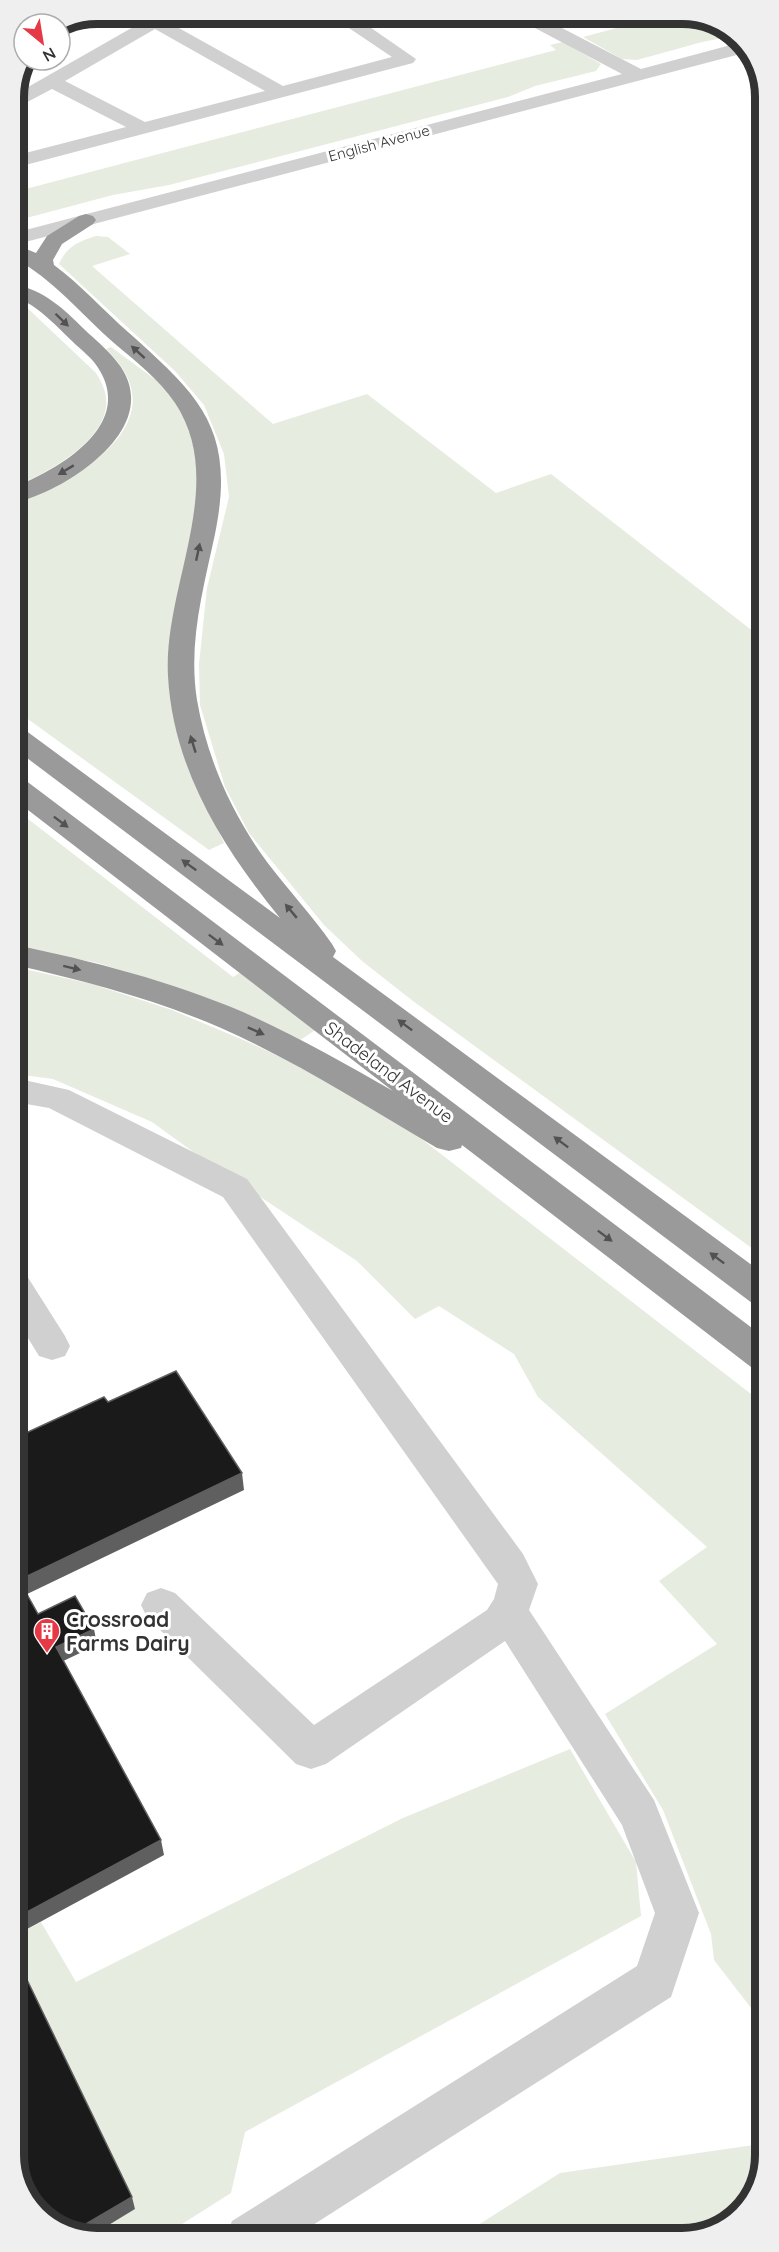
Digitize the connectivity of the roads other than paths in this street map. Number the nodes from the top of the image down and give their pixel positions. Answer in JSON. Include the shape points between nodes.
{"nodes":[{"id":1,"x":151,"y":24,"type":"edge"},
{"id":2,"x":171,"y":24,"type":"edge"},
{"id":3,"x":355,"y":24,"type":"edge"},
{"id":4,"x":541,"y":24,"type":"edge"},
{"id":5,"x":737,"y":49,"type":"edge"},
{"id":6,"x":639,"y":75,"type":"junction"},
{"id":7,"x":53,"y":82,"type":"junction"},
{"id":8,"x":281,"y":92,"type":"junction"},
{"id":9,"x":24,"y":98,"type":"edge"},
{"id":10,"x":143,"y":128,"type":"junction"},
{"id":11,"x":24,"y":159,"type":"edge"},
{"id":12,"x":86,"y":220,"type":"junction"},
{"id":13,"x":24,"y":236,"type":"edge"},
{"id":14,"x":24,"y":256,"type":"edge"},
{"id":15,"x":44,"y":268,"type":"junction"},
{"id":16,"x":24,"y":284,"type":"edge"},
{"id":17,"x":24,"y":293,"type":"edge"},
{"id":18,"x":38,"y":297,"type":"junction"},
{"id":19,"x":24,"y":491,"type":"edge"},
{"id":20,"x":24,"y":743,"type":"edge"},
{"id":21,"x":24,"y":793,"type":"edge"},
{"id":22,"x":24,"y":957,"type":"edge"},
{"id":23,"x":338,"y":975,"type":"junction"},
{"id":24,"x":24,"y":1092,"type":"edge"},
{"id":25,"x":568,"y":1208,"type":"junction"},
{"id":26,"x":755,"y":1286,"type":"edge"},
{"id":27,"x":24,"y":1301,"type":"edge"},
{"id":28,"x":52,"y":1346,"type":"dead end"},
{"id":29,"x":755,"y":1350,"type":"edge"},
{"id":30,"x":160,"y":1605,"type":"dead end"},
{"id":31,"x":508,"y":1611,"type":"junction"},
{"id":32,"x":265,"y":2228,"type":"edge"}],
"edges":[{"from":1,"to":7,"type":"street"},
{"from":2,"to":8,"type":"street"},
{"from":3,"to":8,"type":"street","via":[[406,59]]},
{"from":4,"to":6,"type":"street"},
{"from":5,"to":6,"type":"street","name":"English Avenue"},
{"from":6,"to":12,"type":"street","name":"English Avenue"},
{"from":7,"to":9,"type":"street"},
{"from":7,"to":10,"type":"street"},
{"from":8,"to":10,"type":"street"},
{"from":10,"to":11,"type":"street"},
{"from":12,"to":13,"type":"street","name":"English Avenue"},
{"from":12,"to":15,"type":"highway","via":[[54,240],[42,260]]},
{"from":14,"to":15,"type":"highway"},
{"from":23,"to":15,"type":"highway","one_way":true,"via":[[236,838],[213,796],[191,740],[183,698],[181,652],[184,614],[210,493],[210,460],[201,430],[168,380]]},
{"from":16,"to":18,"type":"highway"},
{"from":17,"to":18,"type":"highway"},
{"from":18,"to":19,"type":"highway","one_way":true,"via":[[107,364],[115,377],[120,400],[113,425],[94,450],[63,472]]},
{"from":23,"to":20,"type":"highway","one_way":true},
{"from":21,"to":25,"type":"highway","name":"Shadeland Avenue","one_way":true},
{"from":22,"to":25,"type":"highway","one_way":true,"via":[[138,986],[262,1034],[316,1061]]},
{"from":26,"to":23,"type":"highway","one_way":true},
{"from":24,"to":31,"type":"street","via":[[57,1098],[235,1188],[509,1566],[518,1584]]},
{"from":25,"to":29,"type":"highway","name":"Shadeland Avenue","one_way":true},
{"from":27,"to":28,"type":"street"},
{"from":30,"to":31,"type":"street","via":[[311,1750],[485,1635]]},
{"from":31,"to":32,"type":"street","via":[[639,1815],[677,1914],[655,1982]]}]}
